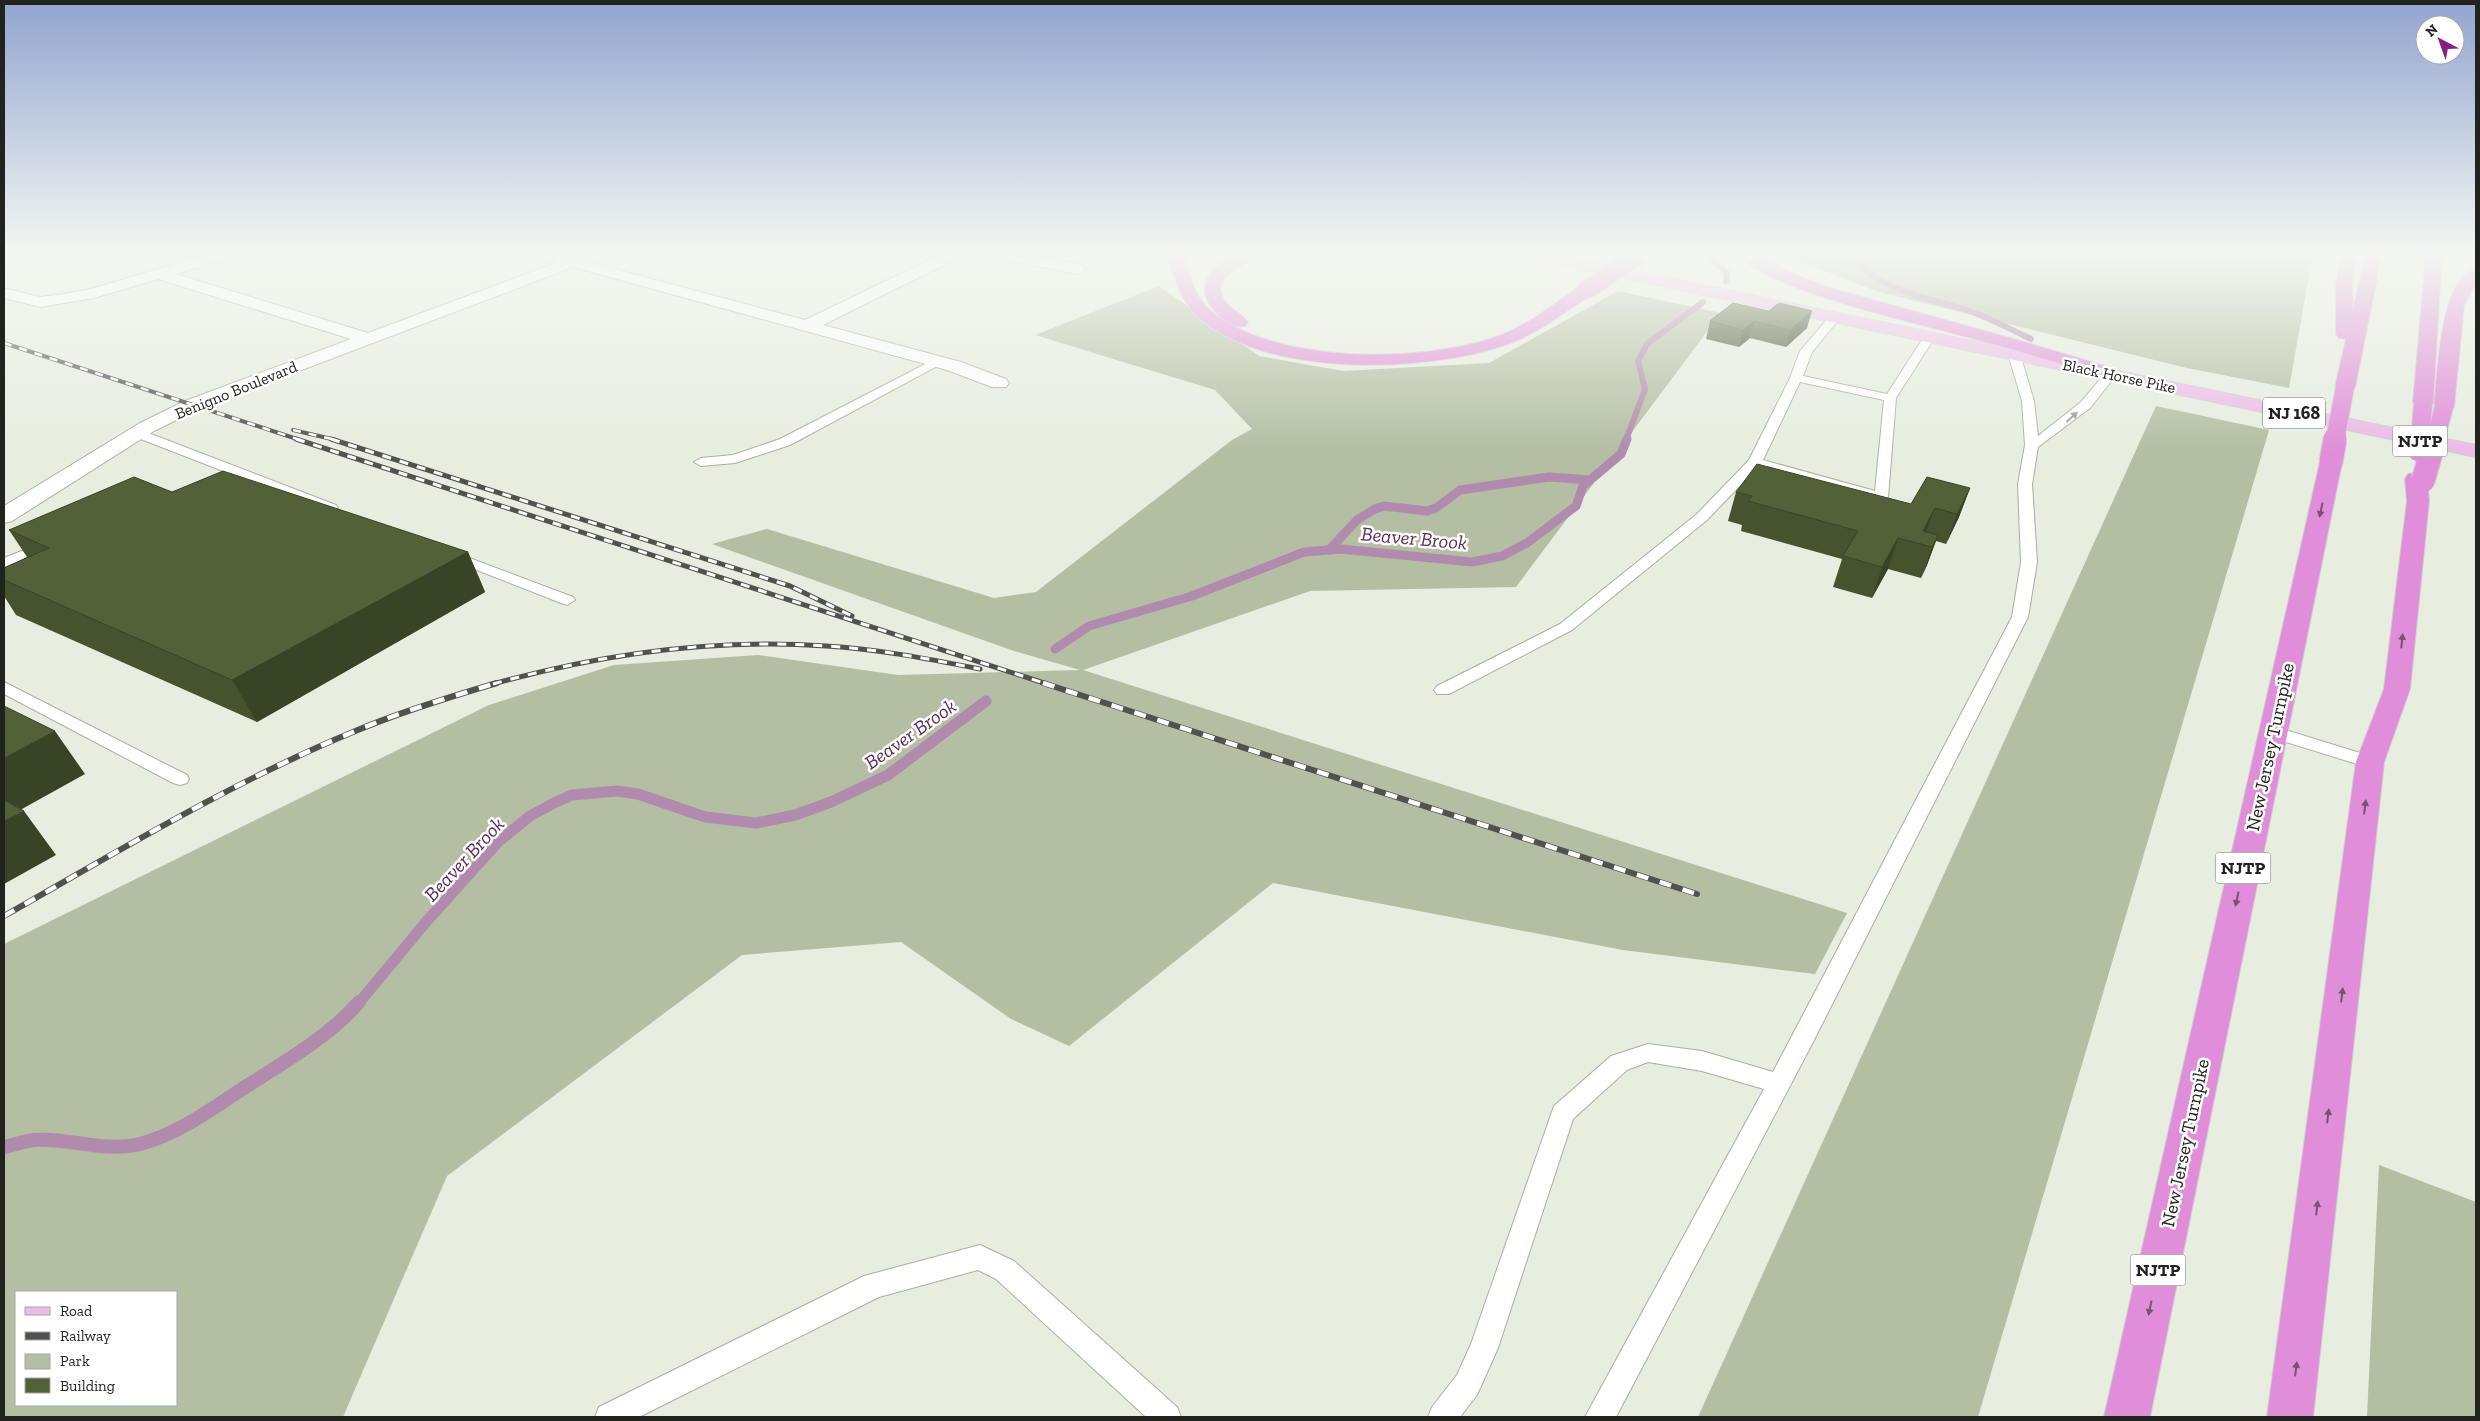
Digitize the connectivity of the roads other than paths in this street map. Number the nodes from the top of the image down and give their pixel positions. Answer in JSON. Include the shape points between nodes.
{"nodes":[{"id":1,"x":307,"y":319,"type":"edge"},
{"id":2,"x":418,"y":319,"type":"edge"},
{"id":3,"x":777,"y":319,"type":"edge"},
{"id":4,"x":821,"y":319,"type":"edge"},
{"id":5,"x":1210,"y":319,"type":"edge"},
{"id":6,"x":1235,"y":319,"type":"edge"},
{"id":7,"x":1520,"y":319,"type":"edge"},
{"id":8,"x":1539,"y":319,"type":"edge"},
{"id":9,"x":1833,"y":319,"type":"edge"},
{"id":10,"x":1846,"y":319,"type":"edge"},
{"id":11,"x":1927,"y":319,"type":"edge"},
{"id":12,"x":2344,"y":319,"type":"edge"},
{"id":13,"x":2360,"y":319,"type":"edge"},
{"id":14,"x":2429,"y":319,"type":"edge"},
{"id":15,"x":2454,"y":319,"type":"edge"},
{"id":16,"x":805,"y":327,"type":"junction"},
{"id":17,"x":1929,"y":337,"type":"junction"},
{"id":18,"x":368,"y":338,"type":"junction"},
{"id":19,"x":2014,"y":354,"type":"junction"},
{"id":20,"x":937,"y":362,"type":"junction"},
{"id":21,"x":2111,"y":374,"type":"junction"},
{"id":22,"x":1796,"y":378,"type":"junction"},
{"id":23,"x":999,"y":383,"type":"dead end"},
{"id":24,"x":2345,"y":387,"type":"junction"},
{"id":25,"x":1890,"y":398,"type":"junction"},
{"id":26,"x":138,"y":433,"type":"junction"},
{"id":27,"x":2032,"y":445,"type":"junction"},
{"id":28,"x":2476,"y":451,"type":"edge"},
{"id":29,"x":701,"y":462,"type":"dead end"},
{"id":30,"x":1755,"y":462,"type":"junction"},
{"id":31,"x":229,"y":468,"type":"junction"},
{"id":32,"x":211,"y":476,"type":"edge"},
{"id":33,"x":2419,"y":487,"type":"junction"},
{"id":34,"x":341,"y":512,"type":"edge"},
{"id":35,"x":4,"y":516,"type":"edge"},
{"id":36,"x":58,"y":540,"type":"edge"},
{"id":37,"x":441,"y":551,"type":"edge"},
{"id":38,"x":4,"y":563,"type":"edge"},
{"id":39,"x":567,"y":600,"type":"dead end"},
{"id":40,"x":4,"y":687,"type":"edge"},
{"id":41,"x":1443,"y":690,"type":"dead end"},
{"id":42,"x":2273,"y":732,"type":"junction"},
{"id":43,"x":2370,"y":762,"type":"junction"},
{"id":44,"x":180,"y":779,"type":"dead end"},
{"id":45,"x":1780,"y":1083,"type":"junction"},
{"id":46,"x":609,"y":1417,"type":"edge"},
{"id":47,"x":1167,"y":1417,"type":"edge"},
{"id":48,"x":1442,"y":1417,"type":"edge"},
{"id":49,"x":1600,"y":1417,"type":"edge"},
{"id":50,"x":2128,"y":1417,"type":"edge"},
{"id":51,"x":2290,"y":1417,"type":"edge"}],
"edges":[{"from":1,"to":18,"type":"street"},
{"from":2,"to":18,"type":"street","name":"Benigno Boulevard"},
{"from":3,"to":16,"type":"street"},
{"from":4,"to":16,"type":"street"},
{"from":5,"to":8,"type":"highway","via":[[1256,342],[1291,351],[1332,358],[1399,360],[1440,356],[1480,347],[1527,329]]},
{"from":6,"to":7,"type":"highway","via":[[1254,330],[1288,341],[1328,348],[1395,350],[1466,340]]},
{"from":9,"to":22,"type":"lane","via":[[1806,351]]},
{"from":10,"to":17,"type":"main road","name":"Black Horse Pike","number":"NJ 168"},
{"from":11,"to":21,"type":"highway"},
{"from":12,"to":24,"type":"highway"},
{"from":13,"to":24,"type":"highway","name":"New Jersey Turnpike","number":"NJTP"},
{"from":14,"to":33,"type":"highway","number":"NJTP","bridge":true},
{"from":15,"to":33,"type":"highway","bridge":true,"via":[[2444,407]]},
{"from":16,"to":20,"type":"street"},
{"from":17,"to":19,"type":"main road","name":"Black Horse Pike","number":"NJ 168"},
{"from":17,"to":25,"type":"lane"},
{"from":18,"to":26,"type":"street","name":"Benigno Boulevard","via":[[192,405]]},
{"from":19,"to":21,"type":"main road","name":"Black Horse Pike","number":"NJ 168"},
{"from":19,"to":27,"type":"lane","via":[[2028,401]]},
{"from":20,"to":23,"type":"street"},
{"from":20,"to":29,"type":"lane","via":[[785,442],[735,458]]},
{"from":27,"to":21,"type":"lane","one_way":true,"via":[[2056,431],[2101,390]]},
{"from":21,"to":28,"type":"main road","name":"Black Horse Pike","number":"NJ 168"},
{"from":22,"to":25,"type":"lane"},
{"from":22,"to":30,"type":"lane"},
{"from":24,"to":42,"type":"highway","name":"New Jersey Turnpike","number":"NJTP","one_way":true,"bridge":true},
{"from":25,"to":30,"type":"lane","via":[[1882,497]]},
{"from":26,"to":31,"type":"lane"},
{"from":26,"to":35,"type":"street","name":"Benigno Boulevard"},
{"from":27,"to":45,"type":"lane","via":[[2025,484],[2029,562],[2020,617]]},
{"from":30,"to":41,"type":"lane","via":[[1702,517],[1566,627]]},
{"from":31,"to":32,"type":"lane"},
{"from":31,"to":34,"type":"lane"},
{"from":43,"to":33,"type":"highway","number":"NJTP","one_way":true,"via":[[2397,689]]},
{"from":36,"to":38,"type":"lane"},
{"from":37,"to":39,"type":"lane"},
{"from":40,"to":44,"type":"lane"},
{"from":42,"to":43,"type":"lane"},
{"from":42,"to":50,"type":"highway","name":"New Jersey Turnpike","number":"NJTP","one_way":true},
{"from":51,"to":43,"type":"highway","number":"NJTP","one_way":true},
{"from":45,"to":48,"type":"lane","via":[[1702,1062],[1648,1053],[1619,1063],[1563,1113],[1484,1348],[1468,1385]]},
{"from":45,"to":49,"type":"lane"},
{"from":46,"to":47,"type":"lane","via":[[874,1285],[980,1257],[1006,1270]]}]}
